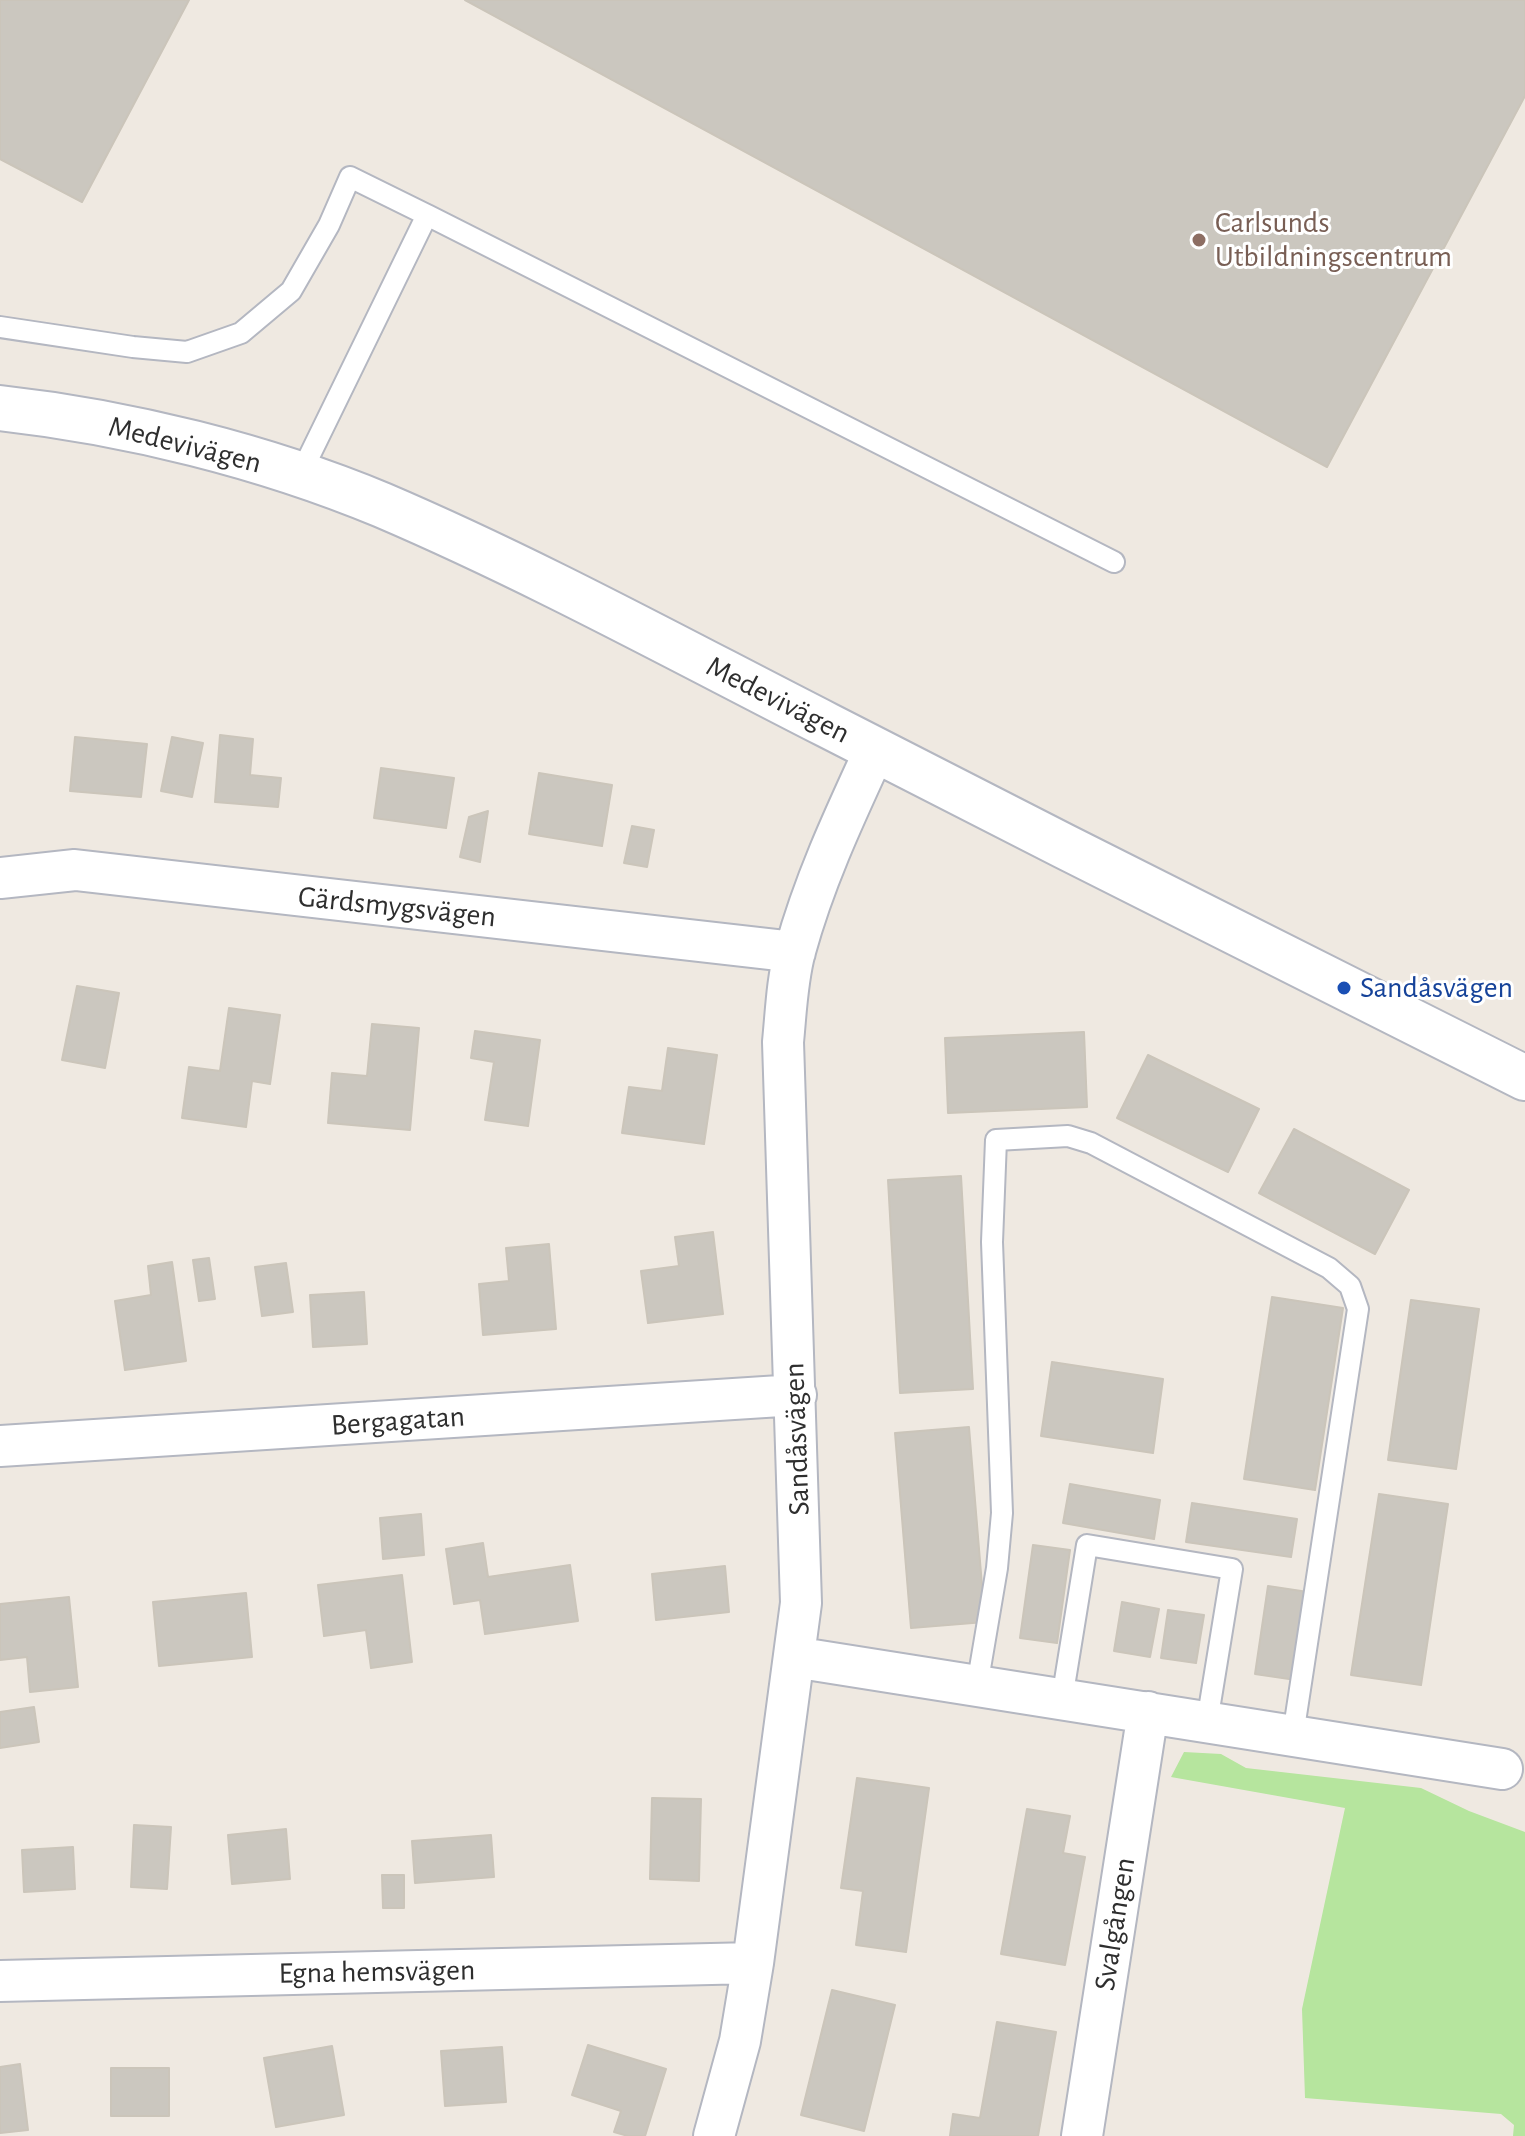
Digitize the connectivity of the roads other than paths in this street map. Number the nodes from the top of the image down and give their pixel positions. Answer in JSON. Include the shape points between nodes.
{"nodes":[{"id":1,"x":427,"y":215,"type":"junction"},
{"id":2,"x":0,"y":327,"type":"edge"},
{"id":3,"x":0,"y":408,"type":"edge"},
{"id":4,"x":300,"y":475,"type":"junction"},
{"id":5,"x":1114,"y":562,"type":"dead end"},
{"id":6,"x":875,"y":750,"type":"junction"},
{"id":7,"x":0,"y":878,"type":"edge"},
{"id":8,"x":795,"y":952,"type":"junction"},
{"id":9,"x":1525,"y":1078,"type":"edge"},
{"id":10,"x":796,"y":1395,"type":"junction"},
{"id":11,"x":0,"y":1446,"type":"edge"},
{"id":12,"x":794,"y":1657,"type":"junction"},
{"id":13,"x":977,"y":1686,"type":"junction"},
{"id":14,"x":1062,"y":1699,"type":"junction"},
{"id":15,"x":1148,"y":1712,"type":"junction"},
{"id":16,"x":1207,"y":1722,"type":"junction"},
{"id":17,"x":1293,"y":1735,"type":"junction"},
{"id":18,"x":1502,"y":1769,"type":"dead end"},
{"id":19,"x":753,"y":1963,"type":"junction"},
{"id":20,"x":0,"y":1981,"type":"edge"},
{"id":21,"x":714,"y":2136,"type":"edge"},
{"id":22,"x":1082,"y":2136,"type":"edge"}],
"edges":[{"from":1,"to":2,"type":"lane","via":[[350,177],[291,291],[241,333],[187,352]]},
{"from":1,"to":4,"type":"lane"},
{"from":1,"to":5,"type":"lane"},
{"from":3,"to":4,"type":"street","name":"Medevivägen","via":[[164,437]]},
{"from":4,"to":6,"type":"street","name":"Medevivägen","via":[[476,547]]},
{"from":6,"to":8,"type":"street","name":"Sandåsvägen","via":[[820,876]]},
{"from":6,"to":9,"type":"street","name":"Medevivägen"},
{"from":7,"to":8,"type":"street","name":"Gärdsmygsvägen","via":[[75,870]]},
{"from":8,"to":10,"type":"street","name":"Sandåsvägen","via":[[783,1042]]},
{"from":10,"to":11,"type":"street","name":"Bergagatan"},
{"from":10,"to":12,"type":"street","name":"Sandåsvägen","via":[[801,1603]]},
{"from":12,"to":13,"type":"street"},
{"from":12,"to":19,"type":"street","name":"Sandåsvägen"},
{"from":13,"to":14,"type":"street"},
{"from":13,"to":17,"type":"lane","via":[[1002,1513],[992,1242],[996,1140],[1068,1136],[1091,1143],[1329,1268],[1350,1286],[1358,1309]]},
{"from":14,"to":15,"type":"street"},
{"from":14,"to":16,"type":"lane","via":[[1087,1545],[1232,1569]]},
{"from":15,"to":16,"type":"street"},
{"from":15,"to":22,"type":"street","name":"Svalgången"},
{"from":16,"to":17,"type":"street"},
{"from":17,"to":18,"type":"street"},
{"from":19,"to":20,"type":"street","name":"Egna hemsvägen"},
{"from":19,"to":21,"type":"street","name":"Sandåsvägen","via":[[740,2041]]}]}
